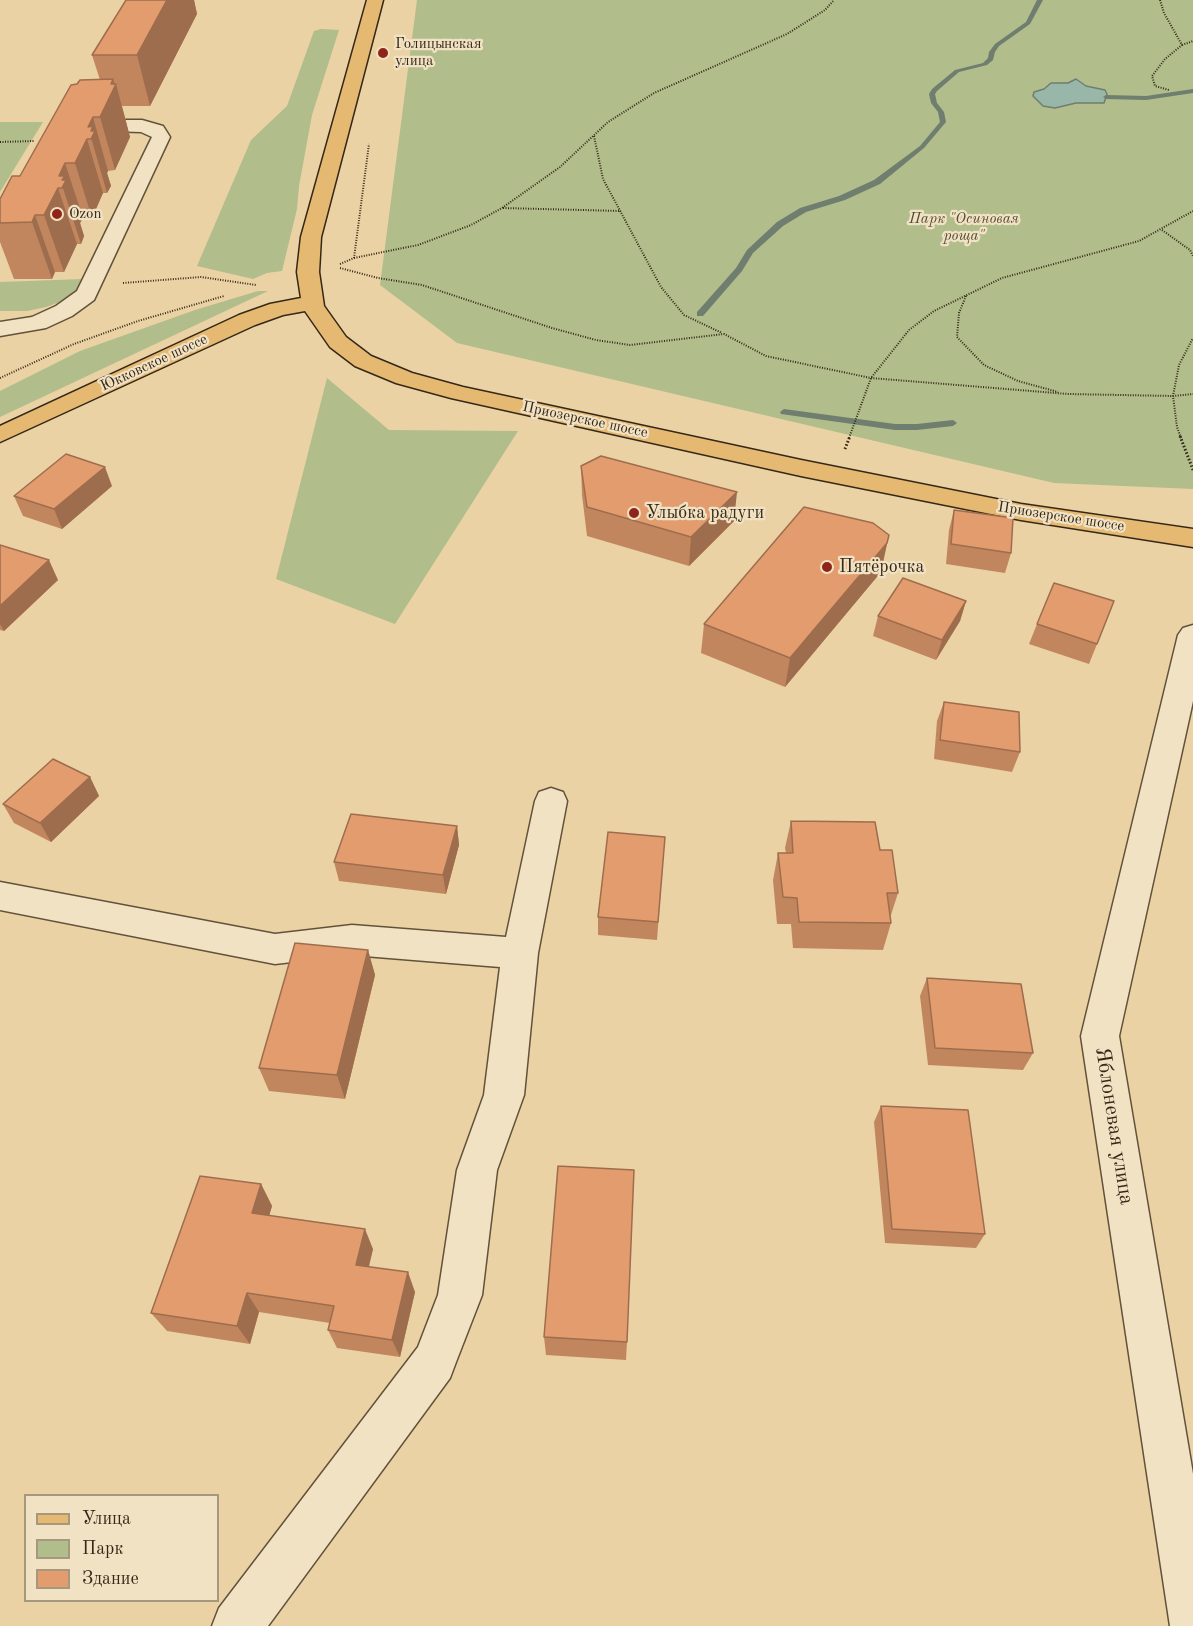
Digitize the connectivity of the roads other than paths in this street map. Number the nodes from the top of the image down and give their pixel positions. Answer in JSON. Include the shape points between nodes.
{"nodes":[{"id":1,"x":375,"y":0,"type":"edge"},
{"id":2,"x":63,"y":126,"type":"edge"},
{"id":3,"x":312,"y":303,"type":"junction"},
{"id":4,"x":0,"y":329,"type":"edge"},
{"id":5,"x":0,"y":435,"type":"edge"},
{"id":6,"x":1193,"y":538,"type":"edge"},
{"id":7,"x":1193,"y":635,"type":"edge"},
{"id":8,"x":551,"y":801,"type":"dead end"},
{"id":9,"x":0,"y":896,"type":"edge"},
{"id":10,"x":520,"y":953,"type":"junction"},
{"id":11,"x":1193,"y":1622,"type":"edge"},
{"id":12,"x":237,"y":1626,"type":"edge"}],
"edges":[{"from":1,"to":3,"type":"main road","name":"Приозерское шоссе","via":[[311,237],[308,272]]},
{"from":2,"to":4,"type":"street","via":[[142,126],[156,130],[160,137],[86,295],[38,323]]},
{"from":3,"to":5,"type":"main road","name":"Юкковское шоссе","via":[[247,320]]},
{"from":3,"to":6,"type":"main road","name":"Приозерское шоссе","via":[[338,342],[363,361],[404,378],[834,475],[1021,512]]},
{"from":7,"to":11,"type":"street","name":"Яблоневая улица","via":[[1100,1035]]},
{"from":8,"to":10,"type":"street"},
{"from":9,"to":10,"type":"street","via":[[275,949],[352,940]]},
{"from":10,"to":12,"type":"street","via":[[504,1095],[477,1170],[460,1295],[434,1362]]}]}
